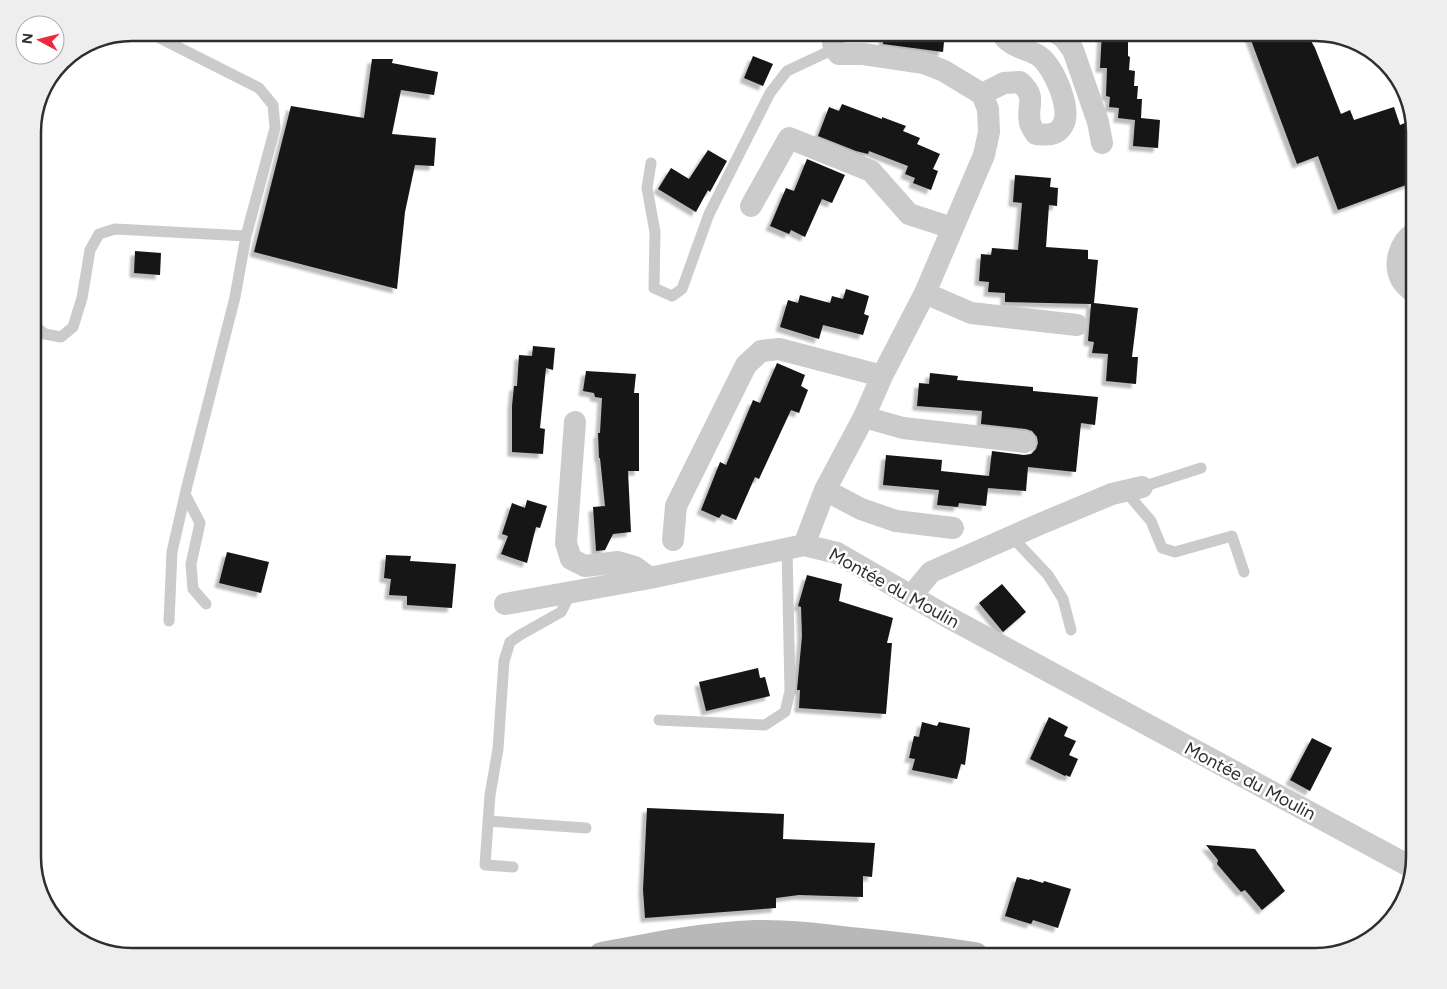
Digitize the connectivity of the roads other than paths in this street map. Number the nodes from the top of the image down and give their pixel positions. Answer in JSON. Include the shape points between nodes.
{"nodes":[{"id":1,"x":166,"y":41,"type":"edge"},
{"id":2,"x":834,"y":41,"type":"edge"},
{"id":3,"x":1007,"y":41,"type":"edge"},
{"id":4,"x":1066,"y":41,"type":"edge"},
{"id":5,"x":982,"y":94,"type":"junction"},
{"id":6,"x":1102,"y":143,"type":"dead end"},
{"id":7,"x":651,"y":163,"type":"dead end"},
{"id":8,"x":752,"y":206,"type":"dead end"},
{"id":9,"x":952,"y":228,"type":"junction"},
{"id":10,"x":246,"y":236,"type":"junction"},
{"id":11,"x":1406,"y":240,"type":"edge"},
{"id":12,"x":1406,"y":285,"type":"edge"},
{"id":13,"x":925,"y":293,"type":"junction"},
{"id":14,"x":1077,"y":325,"type":"dead end"},
{"id":15,"x":41,"y":331,"type":"edge"},
{"id":16,"x":882,"y":376,"type":"junction"},
{"id":17,"x":864,"y":417,"type":"junction"},
{"id":18,"x":575,"y":422,"type":"dead end"},
{"id":19,"x":1025,"y":442,"type":"dead end"},
{"id":20,"x":1201,"y":468,"type":"dead end"},
{"id":21,"x":825,"y":490,"type":"junction"},
{"id":22,"x":1134,"y":490,"type":"junction"},
{"id":23,"x":185,"y":494,"type":"junction"},
{"id":24,"x":953,"y":528,"type":"dead end"},
{"id":25,"x":1011,"y":536,"type":"junction"},
{"id":26,"x":673,"y":540,"type":"dead end"},
{"id":27,"x":796,"y":547,"type":"junction"},
{"id":28,"x":1244,"y":572,"type":"dead end"},
{"id":29,"x":650,"y":578,"type":"junction"},
{"id":30,"x":571,"y":593,"type":"junction"},
{"id":31,"x":911,"y":596,"type":"junction"},
{"id":32,"x":206,"y":604,"type":"dead end"},
{"id":33,"x":505,"y":604,"type":"dead end"},
{"id":34,"x":169,"y":621,"type":"dead end"},
{"id":35,"x":1072,"y":630,"type":"dead end"},
{"id":36,"x":659,"y":720,"type":"dead end"},
{"id":37,"x":488,"y":821,"type":"junction"},
{"id":38,"x":586,"y":828,"type":"dead end"},
{"id":39,"x":1405,"y":865,"type":"edge"},
{"id":40,"x":513,"y":867,"type":"dead end"},
{"id":41,"x":643,"y":948,"type":"edge"},
{"id":42,"x":920,"y":948,"type":"edge"}],
"edges":[{"from":1,"to":10,"type":"lane","via":[[259,88],[273,105],[275,128]]},
{"from":2,"to":5,"type":"street","via":[[839,54],[873,55],[924,63]]},
{"from":2,"to":7,"type":"lane","via":[[787,71],[770,93],[709,214],[682,289],[672,296],[654,288],[655,232],[647,188]]},
{"from":3,"to":5,"type":"street","via":[[1039,56],[1049,66],[1064,99],[1066,120],[1060,130],[1049,135],[1036,134],[1030,123],[1028,90],[1020,82],[1004,83]]},
{"from":4,"to":6,"type":"street","via":[[1073,50]]},
{"from":5,"to":9,"type":"street","via":[[988,109],[989,132],[984,154]]},
{"from":8,"to":9,"type":"street","via":[[789,138],[871,172],[908,214]]},
{"from":9,"to":13,"type":"street"},
{"from":10,"to":15,"type":"lane","via":[[115,229],[99,234],[90,250],[82,298],[73,327],[61,337]]},
{"from":10,"to":23,"type":"lane","via":[[234,298]]},
{"from":11,"to":12,"type":"street","via":[[1399,254],[1398,268]]},
{"from":13,"to":14,"type":"street","via":[[971,313]]},
{"from":13,"to":16,"type":"street"},
{"from":16,"to":17,"type":"street"},
{"from":16,"to":26,"type":"street","via":[[779,349],[760,351],[746,365],[676,506]]},
{"from":17,"to":19,"type":"street","via":[[903,428]]},
{"from":17,"to":21,"type":"street"},
{"from":18,"to":29,"type":"street","via":[[566,543],[571,559],[585,566],[618,562],[635,567]]},
{"from":20,"to":22,"type":"lane"},
{"from":21,"to":24,"type":"street","via":[[861,509],[896,521]]},
{"from":21,"to":27,"type":"street"},
{"from":22,"to":25,"type":"street","via":[[1112,494]]},
{"from":22,"to":28,"type":"lane","via":[[1162,548],[1175,552],[1232,536]]},
{"from":23,"to":32,"type":"lane","via":[[200,523],[191,564],[192,589]]},
{"from":23,"to":34,"type":"lane","via":[[172,552]]},
{"from":25,"to":31,"type":"street","via":[[931,572]]},
{"from":25,"to":35,"type":"lane","via":[[1048,575],[1063,599]]},
{"from":27,"to":29,"type":"street"},
{"from":27,"to":31,"type":"street","name":"Montée du Moulin","via":[[837,553]]},
{"from":27,"to":36,"type":"lane","via":[[790,691],[785,712],[765,725]]},
{"from":29,"to":30,"type":"street"},
{"from":30,"to":33,"type":"street"},
{"from":30,"to":37,"type":"lane","via":[[561,612],[510,642],[504,661],[498,749]]},
{"from":31,"to":39,"type":"street","name":"Montée du Moulin"},
{"from":37,"to":38,"type":"lane"},
{"from":37,"to":40,"type":"lane","via":[[485,865]]},
{"from":41,"to":42,"type":"street","via":[[758,934]]}]}
